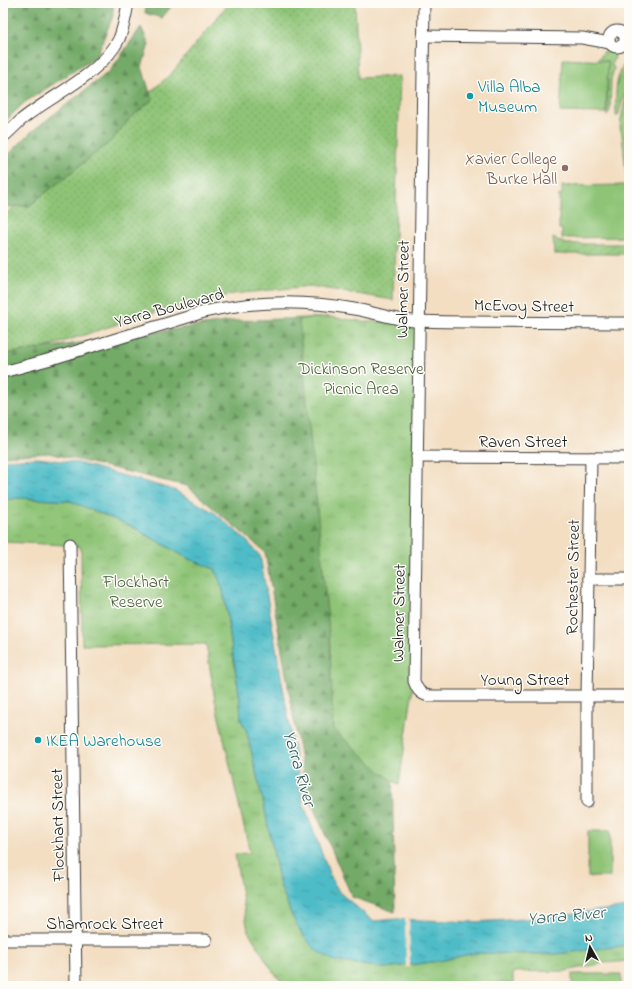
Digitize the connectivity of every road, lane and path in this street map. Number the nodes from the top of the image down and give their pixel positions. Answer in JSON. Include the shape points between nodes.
{"nodes":[{"id":1,"x":128,"y":3,"type":"edge"},
{"id":2,"x":424,"y":3,"type":"edge"},
{"id":3,"x":423,"y":36,"type":"junction"},
{"id":4,"x":626,"y":39,"type":"edge"},
{"id":5,"x":3,"y":137,"type":"edge"},
{"id":6,"x":419,"y":321,"type":"junction"},
{"id":7,"x":629,"y":323,"type":"edge"},
{"id":8,"x":3,"y":372,"type":"edge"},
{"id":9,"x":417,"y":457,"type":"junction"},
{"id":10,"x":591,"y":458,"type":"junction"},
{"id":11,"x":629,"y":458,"type":"edge"},
{"id":12,"x":70,"y":544,"type":"dead end"},
{"id":13,"x":589,"y":579,"type":"junction"},
{"id":14,"x":629,"y":579,"type":"edge"},
{"id":15,"x":421,"y":693,"type":"joint"},
{"id":16,"x":586,"y":696,"type":"junction"},
{"id":17,"x":629,"y":696,"type":"edge"},
{"id":18,"x":587,"y":802,"type":"dead end"},
{"id":19,"x":3,"y":940,"type":"edge"},
{"id":20,"x":76,"y":940,"type":"junction"},
{"id":21,"x":206,"y":940,"type":"dead end"},
{"id":22,"x":76,"y":986,"type":"edge"}],
"edges":[{"from":1,"to":5,"type":"street","via":[[118,40],[102,61],[21,120]]},
{"from":2,"to":3,"type":"street","name":"Walmer Street"},
{"from":3,"to":4,"type":"street","via":[[611,38],[617,47]]},
{"from":3,"to":6,"type":"street","name":"Walmer Street"},
{"from":6,"to":7,"type":"street","name":"McEvoy Street"},
{"from":6,"to":8,"type":"street","name":"Yarra Boulevard","via":[[329,305],[272,303],[222,308]]},
{"from":6,"to":9,"type":"street","name":"Walmer Street"},
{"from":9,"to":10,"type":"street","name":"Raven Street"},
{"from":9,"to":15,"type":"street","name":"Walmer Street","via":[[414,680]]},
{"from":10,"to":11,"type":"street","name":"Raven Street"},
{"from":10,"to":13,"type":"street","name":"Rochester Street"},
{"from":12,"to":20,"type":"street","name":"Flockhart Street"},
{"from":13,"to":14,"type":"street"},
{"from":13,"to":16,"type":"street","name":"Rochester Street"},
{"from":15,"to":16,"type":"street","name":"Young Street","via":[[430,696]]},
{"from":16,"to":17,"type":"street","name":"Young Street"},
{"from":16,"to":18,"type":"street","name":"Rochester Street"},
{"from":19,"to":20,"type":"street","name":"Shamrock Street"},
{"from":20,"to":21,"type":"street","name":"Shamrock Street"},
{"from":20,"to":22,"type":"street","name":"Flockhart Street"}]}
